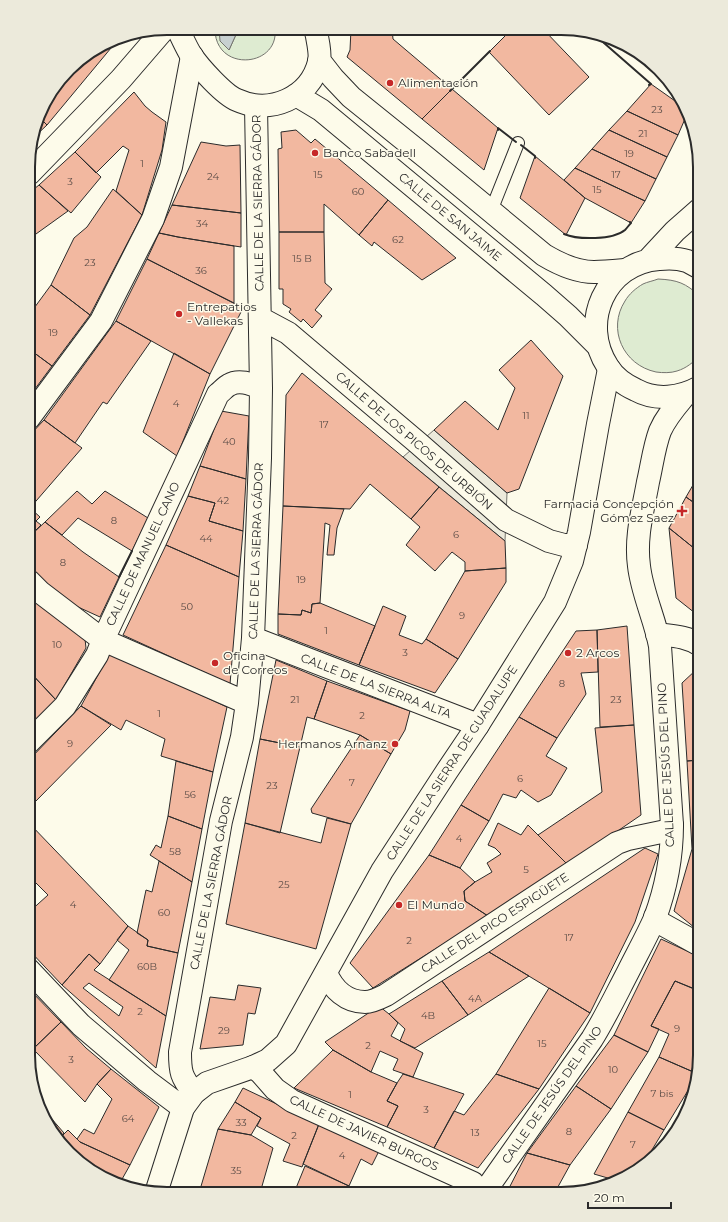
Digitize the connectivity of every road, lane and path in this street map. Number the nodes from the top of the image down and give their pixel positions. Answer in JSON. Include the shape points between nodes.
{"nodes":[{"id":1,"x":159,"y":35,"type":"edge"},
{"id":2,"x":181,"y":35,"type":"edge"},
{"id":3,"x":316,"y":35,"type":"edge"},
{"id":4,"x":192,"y":56,"type":"junction"},
{"id":5,"x":320,"y":60,"type":"junction"},
{"id":6,"x":296,"y":95,"type":"junction"},
{"id":7,"x":256,"y":106,"type":"junction"},
{"id":8,"x":518,"y":143,"type":"dead end"},
{"id":9,"x":35,"y":168,"type":"edge"},
{"id":10,"x":491,"y":211,"type":"junction"},
{"id":11,"x":693,"y":215,"type":"edge"},
{"id":12,"x":649,"y":260,"type":"junction"},
{"id":13,"x":693,"y":264,"type":"edge"},
{"id":14,"x":625,"y":270,"type":"junction"},
{"id":15,"x":260,"y":318,"type":"junction"},
{"id":16,"x":598,"y":346,"type":"junction"},
{"id":17,"x":609,"y":369,"type":"junction"},
{"id":18,"x":261,"y":388,"type":"junction"},
{"id":19,"x":693,"y":393,"type":"edge"},
{"id":20,"x":35,"y":410,"type":"edge"},
{"id":21,"x":576,"y":545,"type":"junction"},
{"id":22,"x":35,"y":587,"type":"edge"},
{"id":23,"x":657,"y":634,"type":"junction"},
{"id":24,"x":253,"y":638,"type":"junction"},
{"id":25,"x":103,"y":640,"type":"junction"},
{"id":26,"x":693,"y":640,"type":"edge"},
{"id":27,"x":247,"y":703,"type":"junction"},
{"id":28,"x":478,"y":725,"type":"junction"},
{"id":29,"x":35,"y":736,"type":"edge"},
{"id":30,"x":672,"y":826,"type":"junction"},
{"id":31,"x":655,"y":917,"type":"junction"},
{"id":32,"x":693,"y":941,"type":"edge"},
{"id":33,"x":326,"y":973,"type":"junction"},
{"id":34,"x":35,"y":977,"type":"edge"},
{"id":35,"x":253,"y":1067,"type":"junction"},
{"id":36,"x":188,"y":1100,"type":"junction"},
{"id":37,"x":158,"y":1187,"type":"edge"},
{"id":38,"x":476,"y":1187,"type":"edge"},
{"id":39,"x":488,"y":1187,"type":"edge"}],
"edges":[{"from":1,"to":9,"type":"street","via":[[121,79]]},
{"from":2,"to":4,"type":"street"},
{"from":3,"to":5,"type":"street"},
{"from":4,"to":7,"type":"street","via":[[219,88],[236,100]]},
{"from":4,"to":20,"type":"street","via":[[171,167],[153,219],[101,321]]},
{"from":5,"to":6,"type":"street","via":[[312,79]]},
{"from":5,"to":10,"type":"street","via":[[332,78],[351,96]]},
{"from":6,"to":7,"type":"street","via":[[283,103]]},
{"from":6,"to":16,"type":"street","name":"CALLE DE SAN JAIME","via":[[321,110],[544,295]]},
{"from":7,"to":15,"type":"street","name":"CALLE DE LA SIERRA GÁDOR"},
{"from":8,"to":10,"type":"lane"},
{"from":10,"to":14,"type":"street","via":[[544,255],[560,264],[592,272]]},
{"from":11,"to":12,"type":"street","via":[[675,230]]},
{"from":12,"to":13,"type":"street","via":[[669,258]]},
{"from":12,"to":14,"type":"street"},
{"from":14,"to":16,"type":"street","via":[[609,285],[597,311]]},
{"from":15,"to":18,"type":"street","name":"CALLE DE LA SIERRA GÁDOR"},
{"from":15,"to":21,"type":"street","name":"CALLE DE LOS PICOS DE URBIÓN","via":[[288,333],[506,520],[549,541],[564,546]]},
{"from":16,"to":17,"type":"street"},
{"from":17,"to":19,"type":"street","via":[[624,384],[643,394],[665,397]]},
{"from":17,"to":21,"type":"street","name":"CALLE DE LA SIERRA DE GUADALUPE"},
{"from":18,"to":24,"type":"street","name":"CALLE DE LA SIERRA GÁDOR"},
{"from":18,"to":25,"type":"street","name":"CALLE DE MANUEL CANO","via":[[240,382],[230,384],[218,394]]},
{"from":19,"to":23,"type":"street","name":"CALLE DE JESÚS DEL PINO","via":[[669,413],[660,432],[638,535],[639,567]]},
{"from":21,"to":28,"type":"street","name":"CALLE DE LA SIERRA DE GUADALUPE","via":[[572,562],[555,602]]},
{"from":22,"to":25,"type":"street"},
{"from":23,"to":26,"type":"street"},
{"from":23,"to":30,"type":"street","name":"CALLE DE JESÚS DEL PINO","via":[[660,646]]},
{"from":24,"to":27,"type":"street","name":"CALLE DE LA SIERRA GÁDOR"},
{"from":24,"to":28,"type":"street","name":"CALLE DE LA SIERRA ALTA"},
{"from":25,"to":27,"type":"street"},
{"from":25,"to":29,"type":"street","name":"CALLE DE MANUEL CANO","via":[[97,655],[65,706]]},
{"from":27,"to":36,"type":"street","name":"CALLE DE LA SIERRA GÁDOR","via":[[242,737],[221,821],[180,1052],[180,1070]]},
{"from":28,"to":33,"type":"street","name":"CALLE DE LA SIERRA DE GUADALUPE","via":[[382,871]]},
{"from":30,"to":31,"type":"street","name":"CALLE DE JESÚS DEL PINO","via":[[669,866]]},
{"from":30,"to":33,"type":"street","name":"CALLE DEL PICO ESPIGÜETE","via":[[666,831],[628,838],[617,843],[386,995],[365,1002],[349,999],[339,993]]},
{"from":31,"to":32,"type":"street","via":[[662,924]]},
{"from":31,"to":39,"type":"street","name":"CALLE DE JESÚS DEL PINO","via":[[592,1040]]},
{"from":33,"to":35,"type":"street","name":"CALLE DE LA SIERRA DE GUADALUPE","via":[[286,1044],[268,1060]]},
{"from":34,"to":36,"type":"street","via":[[82,1025],[147,1081]]},
{"from":35,"to":36,"type":"street","name":"CALLE DE LA SIERRA DE GUADALUPE","via":[[207,1083]]},
{"from":35,"to":38,"type":"street","name":"CALLE DE JAVIER BURGOS","via":[[284,1096],[473,1183]]},
{"from":36,"to":37,"type":"street"}]}
